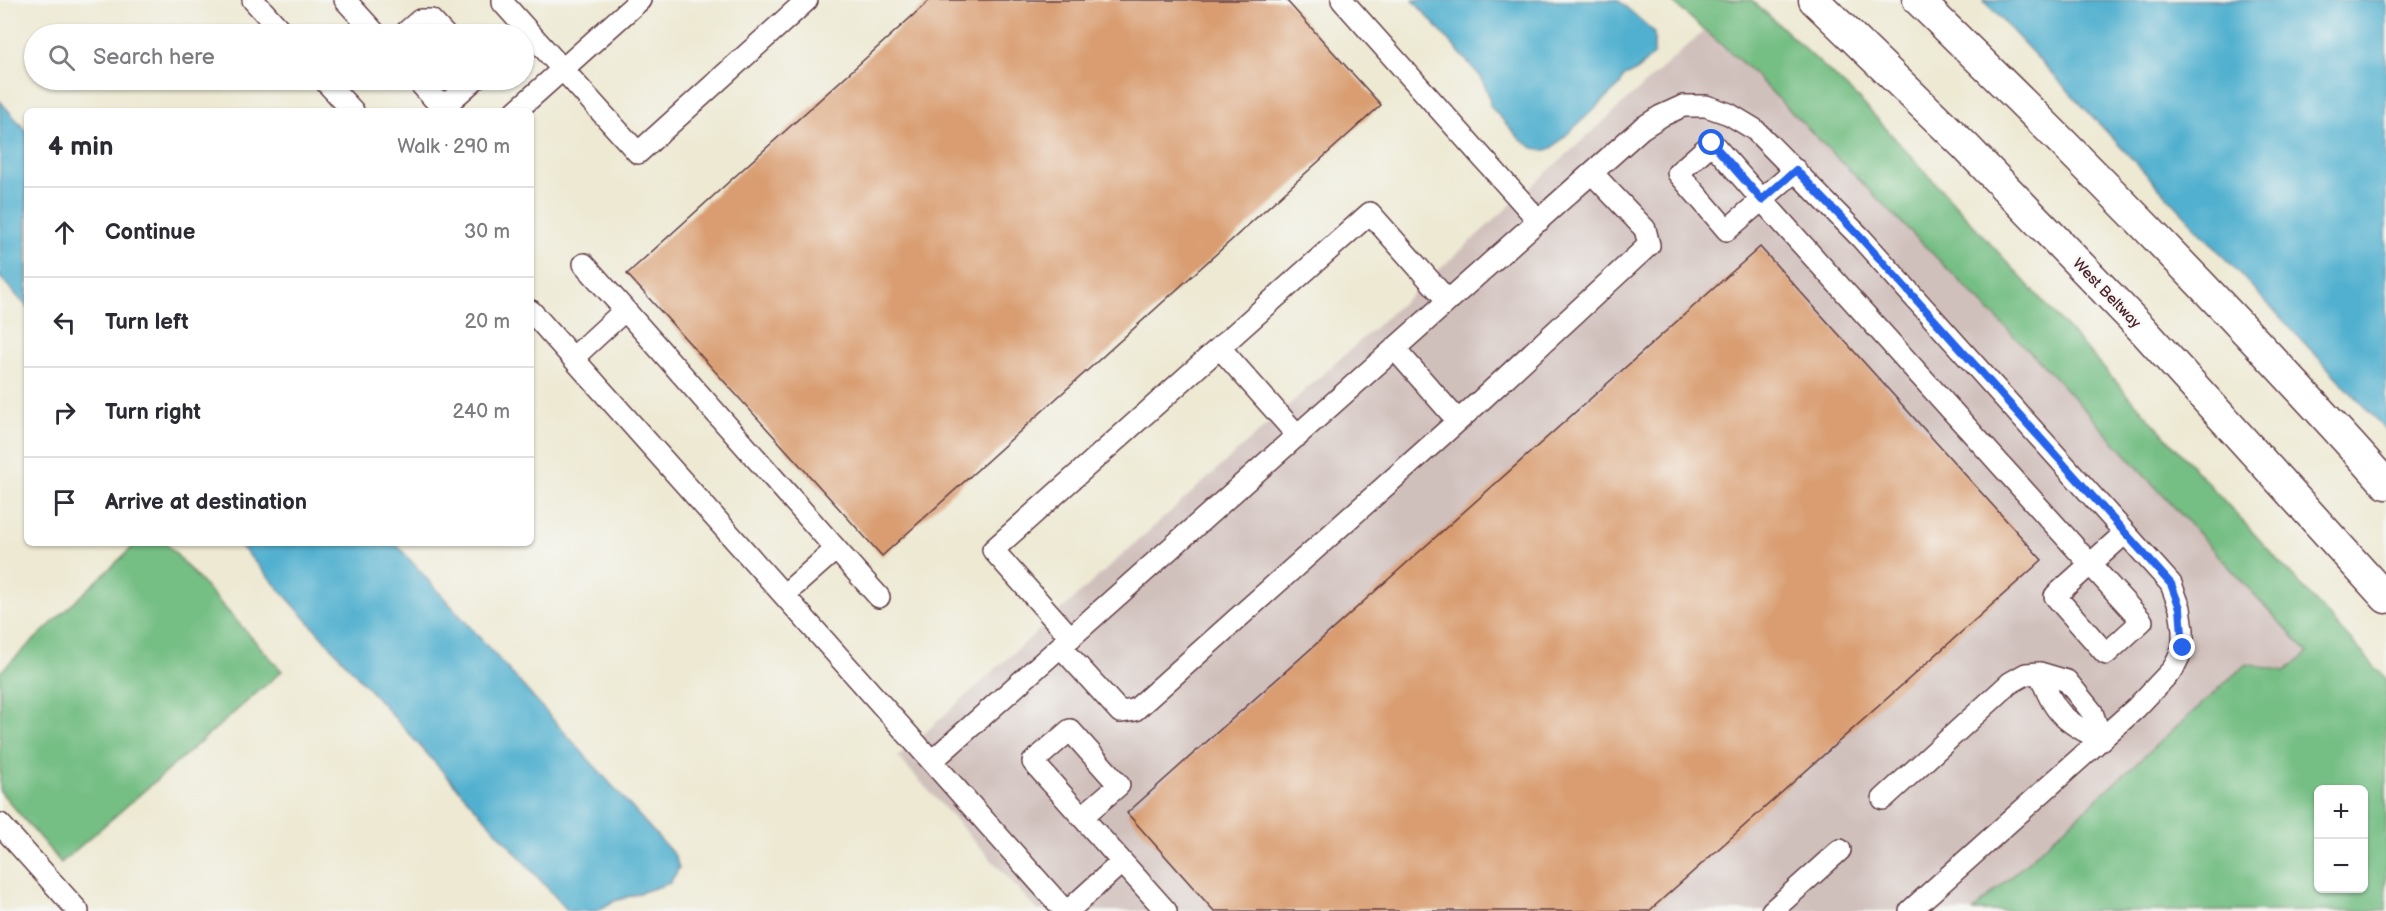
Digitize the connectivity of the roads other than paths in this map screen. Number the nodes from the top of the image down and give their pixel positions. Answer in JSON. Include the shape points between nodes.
{"nodes":[{"id":1,"x":345,"y":0,"type":"edge"},
{"id":2,"x":503,"y":0,"type":"edge"},
{"id":3,"x":640,"y":0,"type":"edge"},
{"id":4,"x":807,"y":0,"type":"edge"},
{"id":5,"x":1342,"y":0,"type":"edge"},
{"id":6,"x":1814,"y":0,"type":"edge"},
{"id":7,"x":1918,"y":0,"type":"edge"},
{"id":8,"x":263,"y":4,"type":"edge"},
{"id":9,"x":277,"y":24,"type":"edge"},
{"id":10,"x":367,"y":24,"type":"edge"},
{"id":11,"x":415,"y":24,"type":"edge"},
{"id":12,"x":435,"y":24,"type":"edge"},
{"id":13,"x":521,"y":24,"type":"edge"},
{"id":14,"x":534,"y":38,"type":"edge"},
{"id":15,"x":562,"y":70,"type":"junction"},
{"id":16,"x":333,"y":90,"type":"edge"},
{"id":17,"x":426,"y":90,"type":"edge"},
{"id":18,"x":463,"y":90,"type":"edge"},
{"id":19,"x":350,"y":108,"type":"edge"},
{"id":20,"x":519,"y":108,"type":"edge"},
{"id":21,"x":1796,"y":170,"type":"junction"},
{"id":22,"x":1592,"y":173,"type":"junction"},
{"id":23,"x":1539,"y":221,"type":"junction"},
{"id":24,"x":584,"y":264,"type":"dead end"},
{"id":25,"x":1449,"y":301,"type":"junction"},
{"id":26,"x":625,"y":310,"type":"junction"},
{"id":27,"x":534,"y":314,"type":"edge"},
{"id":28,"x":1220,"y":348,"type":"junction"},
{"id":29,"x":1395,"y":349,"type":"junction"},
{"id":30,"x":573,"y":358,"type":"junction"},
{"id":31,"x":1458,"y":421,"type":"junction"},
{"id":32,"x":1298,"y":436,"type":"junction"},
{"id":33,"x":2386,"y":484,"type":"edge"},
{"id":34,"x":2126,"y":532,"type":"junction"},
{"id":35,"x":836,"y":549,"type":"junction"},
{"id":36,"x":784,"y":595,"type":"junction"},
{"id":37,"x":879,"y":597,"type":"dead end"},
{"id":38,"x":2386,"y":598,"type":"edge"},
{"id":39,"x":1066,"y":642,"type":"junction"},
{"id":40,"x":2101,"y":739,"type":"junction"},
{"id":41,"x":932,"y":761,"type":"junction"},
{"id":42,"x":1883,"y":799,"type":"dead end"},
{"id":43,"x":1082,"y":817,"type":"dead end"},
{"id":44,"x":0,"y":824,"type":"edge"},
{"id":45,"x":1840,"y":850,"type":"dead end"},
{"id":46,"x":1122,"y":862,"type":"junction"},
{"id":47,"x":78,"y":911,"type":"edge"},
{"id":48,"x":1066,"y":911,"type":"edge"},
{"id":49,"x":1166,"y":911,"type":"edge"},
{"id":50,"x":1772,"y":911,"type":"edge"},
{"id":51,"x":1910,"y":911,"type":"edge"}],
"edges":[{"from":1,"to":10,"type":"street"},
{"from":2,"to":13,"type":"street"},
{"from":3,"to":15,"type":"street"},
{"from":4,"to":15,"type":"street","via":[[638,153]]},
{"from":5,"to":23,"type":"street"},
{"from":6,"to":38,"type":"highway","name":"West Beltway","via":[[1965,147],[2143,330]]},
{"from":7,"to":33,"type":"highway","via":[[2081,159]]},
{"from":8,"to":9,"type":"street"},
{"from":11,"to":12,"type":"street","via":[[420,20]]},
{"from":14,"to":15,"type":"street"},
{"from":15,"to":20,"type":"street"},
{"from":16,"to":19,"type":"street"},
{"from":17,"to":18,"type":"street","via":[[435,100],[448,103]]},
{"from":21,"to":22,"type":"street","via":[[1754,129],[1729,114],[1706,106],[1683,106],[1642,128]]},
{"from":21,"to":34,"type":"street"},
{"from":21,"to":34,"type":"street","via":[[1762,200],[2090,564]]},
{"from":22,"to":23,"type":"street"},
{"from":22,"to":31,"type":"street","via":[[1645,230],[1649,245]]},
{"from":23,"to":25,"type":"street"},
{"from":24,"to":26,"type":"street"},
{"from":25,"to":28,"type":"street","via":[[1371,213]]},
{"from":25,"to":29,"type":"street"},
{"from":26,"to":30,"type":"street"},
{"from":26,"to":35,"type":"street"},
{"from":27,"to":30,"type":"street"},
{"from":28,"to":32,"type":"street"},
{"from":28,"to":39,"type":"street","via":[[993,550]]},
{"from":29,"to":31,"type":"street"},
{"from":29,"to":32,"type":"street"},
{"from":30,"to":36,"type":"street"},
{"from":31,"to":39,"type":"street","via":[[1135,710],[1120,712]]},
{"from":32,"to":39,"type":"street"},
{"from":34,"to":40,"type":"street","via":[[2171,584],[2180,608],[2183,648],[2173,669]]},
{"from":35,"to":36,"type":"street"},
{"from":35,"to":37,"type":"street"},
{"from":36,"to":41,"type":"street"},
{"from":39,"to":41,"type":"street"},
{"from":40,"to":42,"type":"street","via":[[2074,727],[2061,713],[2047,697],[2040,673],[2026,674],[2010,683]]},
{"from":40,"to":51,"type":"street"},
{"from":41,"to":48,"type":"street"},
{"from":43,"to":46,"type":"street"},
{"from":44,"to":47,"type":"street"},
{"from":45,"to":50,"type":"street"},
{"from":46,"to":48,"type":"street"},
{"from":46,"to":49,"type":"street"}]}
